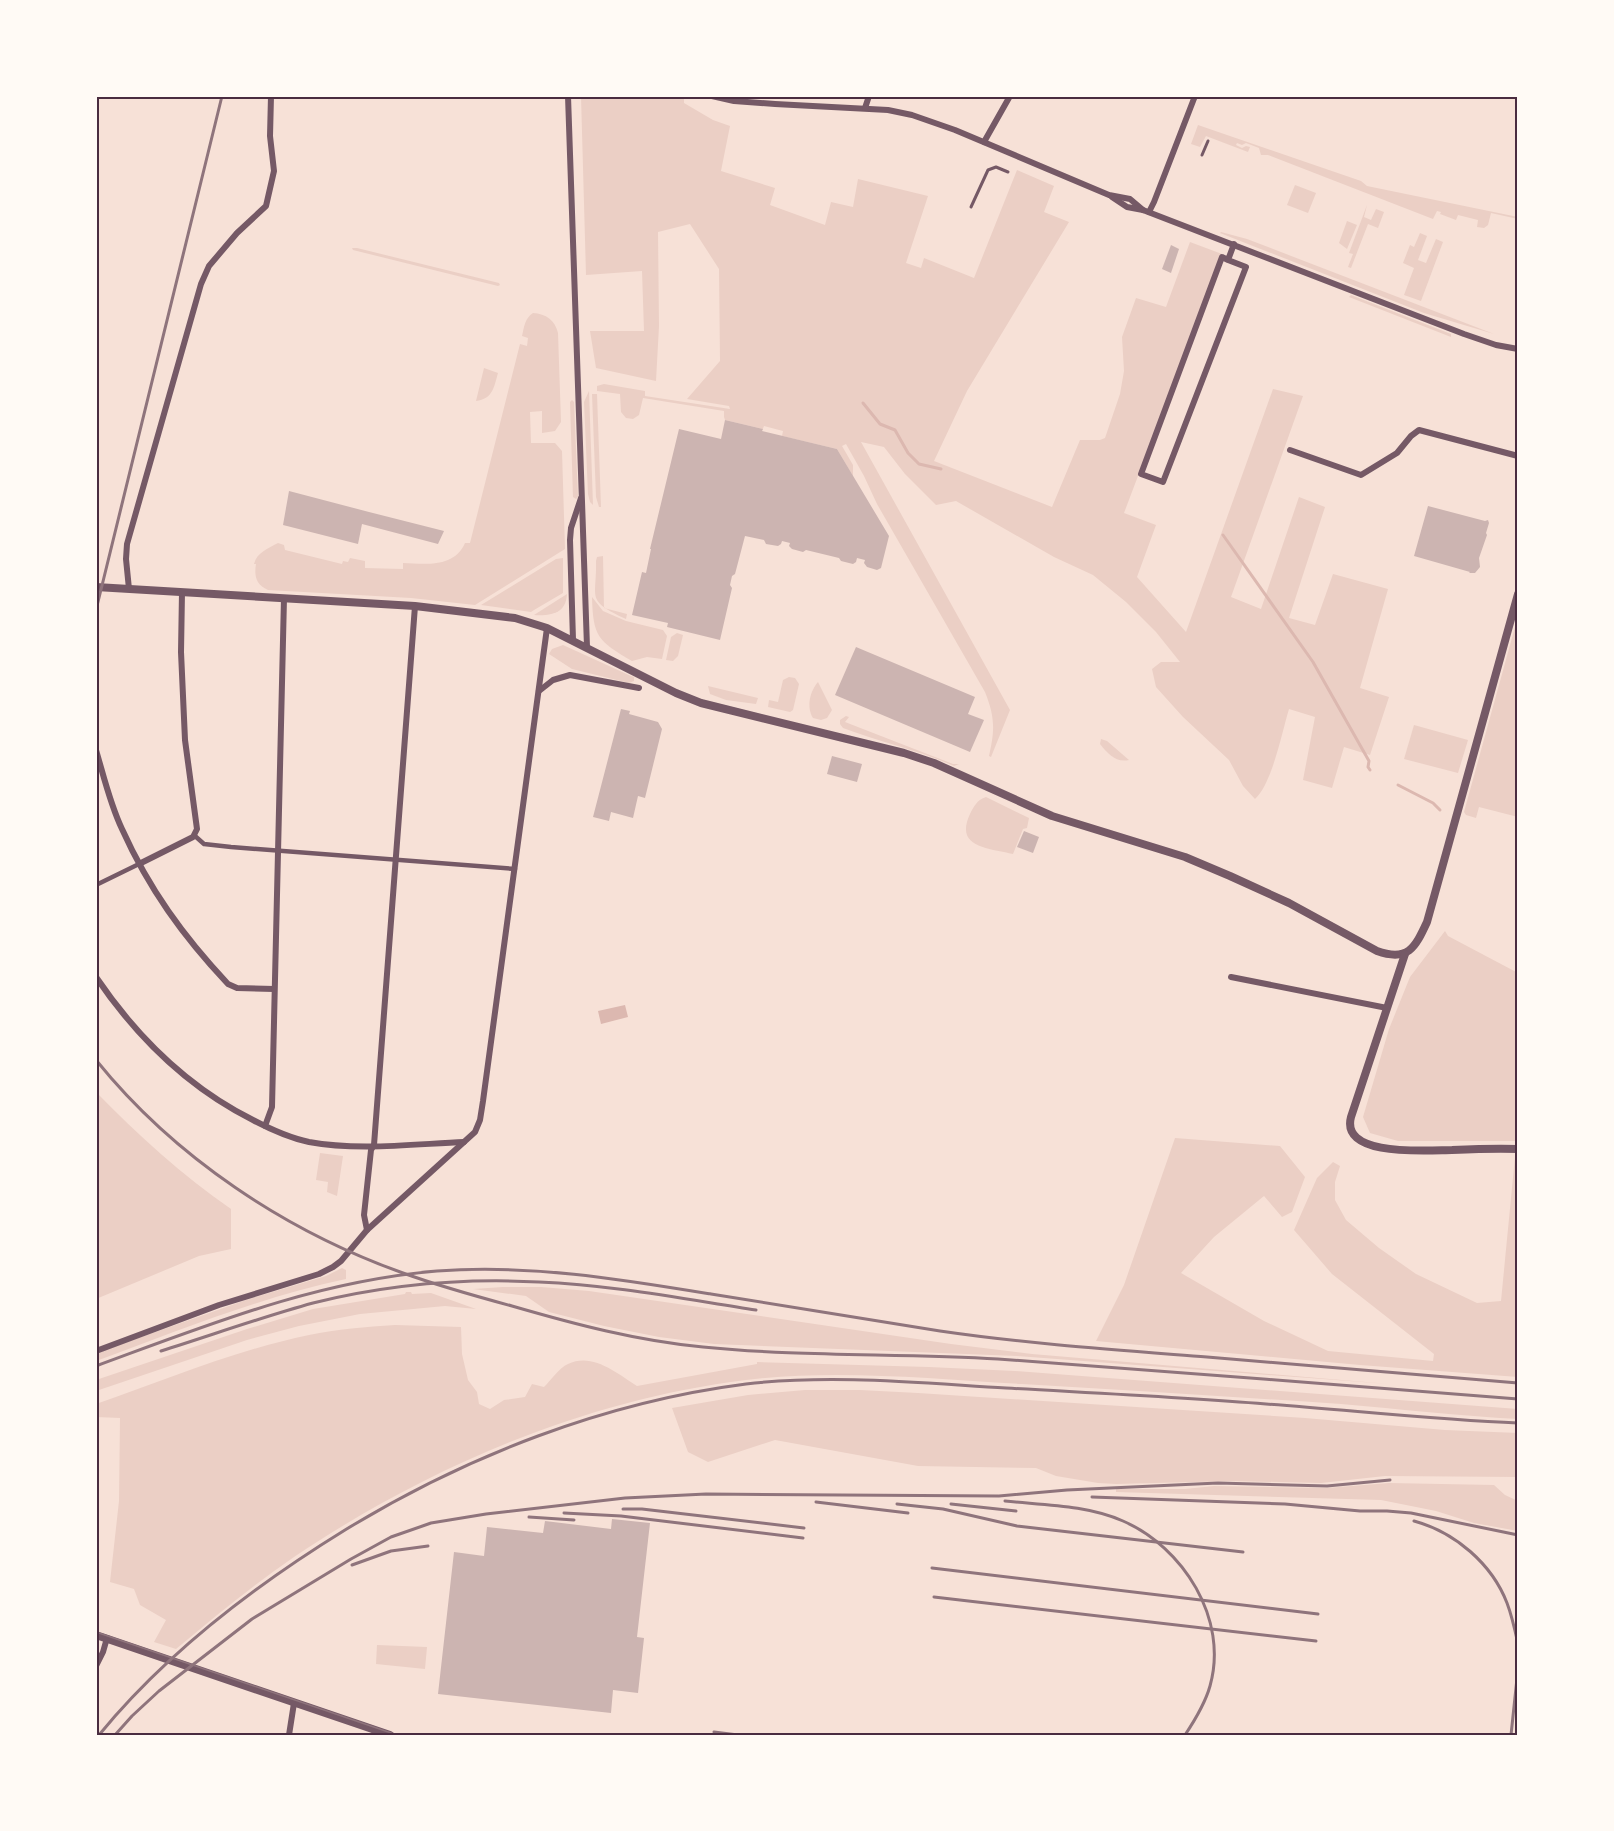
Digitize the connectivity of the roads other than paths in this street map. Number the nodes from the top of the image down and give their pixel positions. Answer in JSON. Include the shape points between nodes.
{"nodes":[{"id":1,"x":272,"y":96,"type":"edge"},
{"id":2,"x":568,"y":96,"type":"edge"},
{"id":3,"x":712,"y":96,"type":"edge"},
{"id":4,"x":869,"y":96,"type":"edge"},
{"id":5,"x":1010,"y":96,"type":"edge"},
{"id":6,"x":1195,"y":96,"type":"edge"},
{"id":7,"x":865,"y":108,"type":"junction"},
{"id":8,"x":1208,"y":141,"type":"dead end"},
{"id":9,"x":984,"y":142,"type":"junction"},
{"id":10,"x":1202,"y":155,"type":"dead end"},
{"id":11,"x":1008,"y":172,"type":"dead end"},
{"id":12,"x":971,"y":207,"type":"dead end"},
{"id":13,"x":1146,"y":211,"type":"junction"},
{"id":14,"x":1234,"y":244,"type":"junction"},
{"id":15,"x":1228,"y":260,"type":"junction"},
{"id":16,"x":1518,"y":350,"type":"edge"},
{"id":17,"x":1290,"y":450,"type":"dead end"},
{"id":18,"x":1518,"y":456,"type":"edge"},
{"id":19,"x":583,"y":494,"type":"junction"},
{"id":20,"x":96,"y":587,"type":"edge"},
{"id":21,"x":129,"y":589,"type":"junction"},
{"id":22,"x":182,"y":592,"type":"junction"},
{"id":23,"x":1518,"y":594,"type":"edge"},
{"id":24,"x":284,"y":598,"type":"junction"},
{"id":25,"x":416,"y":606,"type":"junction"},
{"id":26,"x":547,"y":628,"type":"junction"},
{"id":27,"x":573,"y":640,"type":"junction"},
{"id":28,"x":587,"y":647,"type":"junction"},
{"id":29,"x":639,"y":688,"type":"dead end"},
{"id":30,"x":539,"y":691,"type":"junction"},
{"id":31,"x":96,"y":750,"type":"edge"},
{"id":32,"x":195,"y":836,"type":"junction"},
{"id":33,"x":278,"y":851,"type":"junction"},
{"id":34,"x":396,"y":860,"type":"junction"},
{"id":35,"x":140,"y":864,"type":"junction"},
{"id":36,"x":515,"y":869,"type":"junction"},
{"id":37,"x":96,"y":885,"type":"edge"},
{"id":38,"x":1405,"y":954,"type":"junction"},
{"id":39,"x":96,"y":977,"type":"edge"},
{"id":40,"x":1231,"y":977,"type":"dead end"},
{"id":41,"x":274,"y":989,"type":"junction"},
{"id":42,"x":1387,"y":1008,"type":"junction"},
{"id":43,"x":265,"y":1126,"type":"junction"},
{"id":44,"x":465,"y":1142,"type":"junction"},
{"id":45,"x":374,"y":1145,"type":"junction"},
{"id":46,"x":1518,"y":1149,"type":"edge"},
{"id":47,"x":367,"y":1230,"type":"junction"},
{"id":48,"x":96,"y":1351,"type":"edge"},
{"id":49,"x":96,"y":1635,"type":"edge"},
{"id":50,"x":107,"y":1638,"type":"junction"},
{"id":51,"x":96,"y":1666,"type":"edge"},
{"id":52,"x":294,"y":1703,"type":"junction"},
{"id":53,"x":289,"y":1735,"type":"edge"},
{"id":54,"x":390,"y":1735,"type":"edge"}],
"edges":[{"from":1,"to":21,"type":"street","via":[[270,135],[274,171],[266,206],[209,266],[201,284],[127,544]]},
{"from":2,"to":19,"type":"street"},
{"from":3,"to":7,"type":"street","via":[[774,104]]},
{"from":4,"to":7,"type":"street"},
{"from":5,"to":9,"type":"street"},
{"from":6,"to":13,"type":"street","via":[[1154,202]]},
{"from":7,"to":9,"type":"street","via":[[912,115]]},
{"from":8,"to":10,"type":"lane"},
{"from":9,"to":13,"type":"street","via":[[1109,195],[1130,199]]},
{"from":11,"to":12,"type":"lane","via":[[996,167],[988,170]]},
{"from":13,"to":14,"type":"street"},
{"from":14,"to":15,"type":"street"},
{"from":14,"to":16,"type":"street","via":[[1464,334]]},
{"from":15,"to":15,"type":"street","via":[[1222,258],[1141,474],[1163,482],[1246,267]]},
{"from":17,"to":18,"type":"street","via":[[1361,475],[1397,453],[1419,430]]},
{"from":19,"to":27,"type":"street","via":[[570,540]]},
{"from":19,"to":28,"type":"street"},
{"from":20,"to":21,"type":"street"},
{"from":21,"to":22,"type":"street"},
{"from":22,"to":24,"type":"street"},
{"from":22,"to":32,"type":"street","via":[[185,740]]},
{"from":23,"to":38,"type":"street","via":[[1429,917],[1414,946]]},
{"from":24,"to":25,"type":"street"},
{"from":24,"to":33,"type":"street"},
{"from":25,"to":26,"type":"street","via":[[515,618]]},
{"from":25,"to":34,"type":"street"},
{"from":26,"to":27,"type":"street"},
{"from":26,"to":30,"type":"street"},
{"from":27,"to":28,"type":"street"},
{"from":28,"to":38,"type":"street","via":[[701,703],[904,753],[1052,816],[1185,857],[1274,896],[1377,951]]},
{"from":29,"to":30,"type":"street","via":[[570,675],[553,680]]},
{"from":30,"to":36,"type":"street"},
{"from":31,"to":35,"type":"street","via":[[121,828]]},
{"from":32,"to":33,"type":"street","via":[[206,844]]},
{"from":32,"to":35,"type":"street"},
{"from":33,"to":34,"type":"street"},
{"from":33,"to":41,"type":"street"},
{"from":34,"to":36,"type":"street"},
{"from":34,"to":45,"type":"street"},
{"from":35,"to":37,"type":"street"},
{"from":35,"to":41,"type":"street","via":[[182,933],[228,984],[244,989]]},
{"from":36,"to":44,"type":"street","via":[[480,1120]]},
{"from":38,"to":42,"type":"street"},
{"from":39,"to":43,"type":"street","via":[[141,1035],[181,1074],[228,1108]]},
{"from":40,"to":42,"type":"street"},
{"from":41,"to":43,"type":"street","via":[[272,1107]]},
{"from":42,"to":46,"type":"street","via":[[1350,1120],[1354,1136],[1369,1145],[1396,1150]]},
{"from":43,"to":45,"type":"street","via":[[308,1142]]},
{"from":44,"to":45,"type":"street"},
{"from":44,"to":47,"type":"street"},
{"from":45,"to":47,"type":"street","via":[[364,1215]]},
{"from":47,"to":48,"type":"street","via":[[341,1261],[327,1271],[219,1305]]},
{"from":49,"to":50,"type":"street"},
{"from":50,"to":51,"type":"street"},
{"from":50,"to":52,"type":"street"},
{"from":52,"to":53,"type":"street"},
{"from":52,"to":54,"type":"street"}]}
